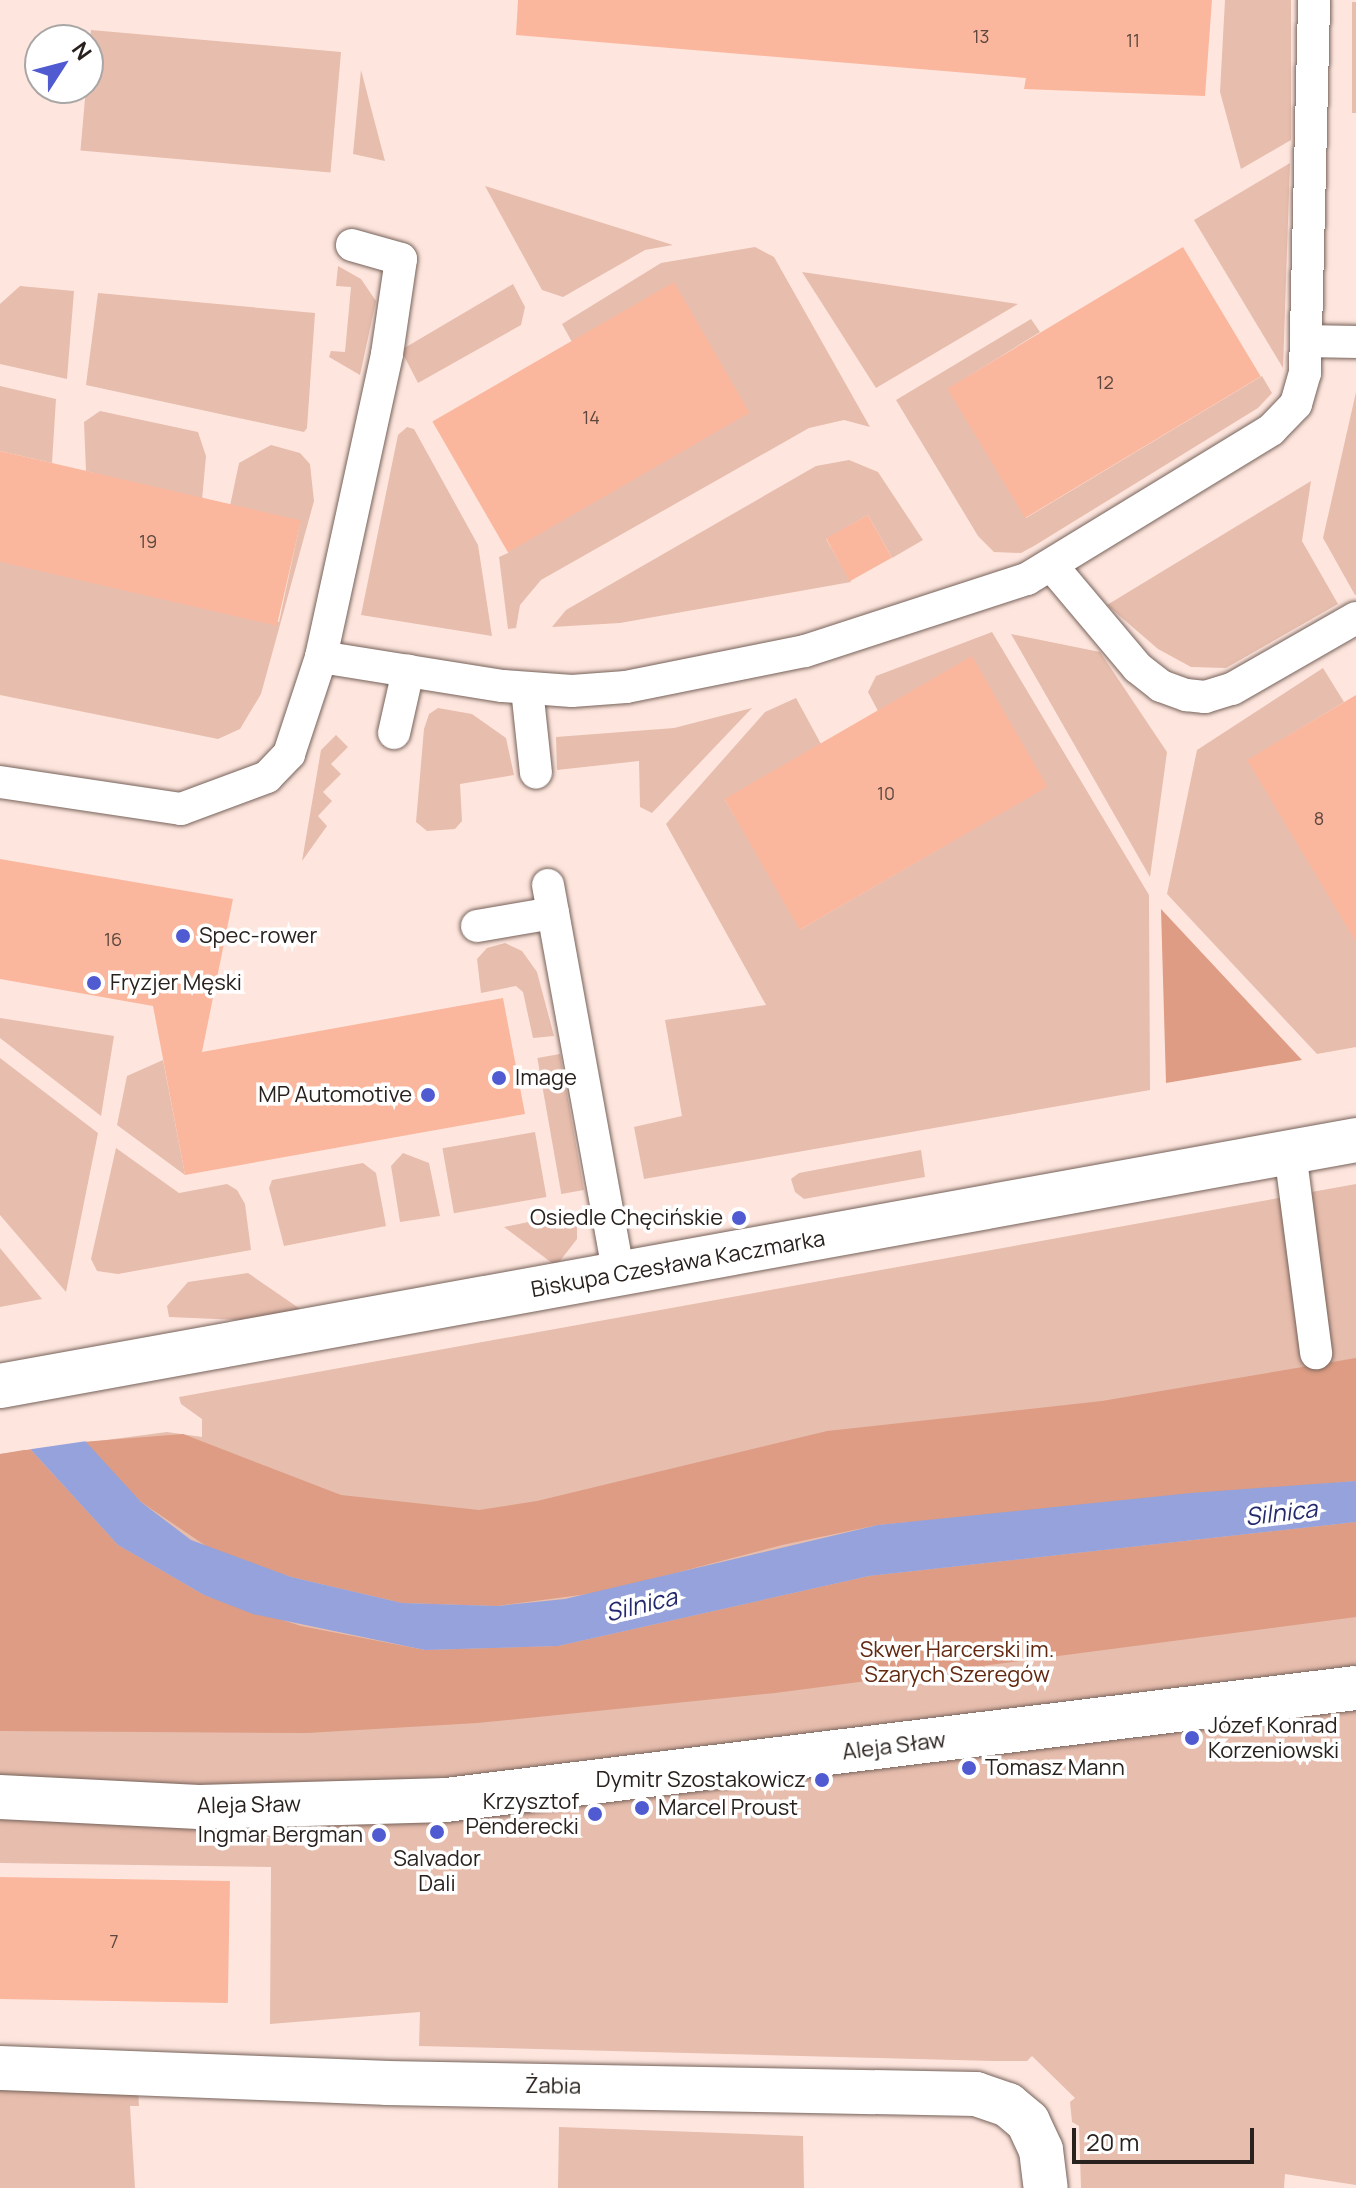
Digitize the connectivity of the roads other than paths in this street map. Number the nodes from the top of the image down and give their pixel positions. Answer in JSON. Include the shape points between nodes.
{"nodes":[{"id":1,"x":1314,"y":0,"type":"edge"},
{"id":2,"x":352,"y":245,"type":"dead end"},
{"id":3,"x":1306,"y":341,"type":"junction"},
{"id":4,"x":1356,"y":342,"type":"edge"},
{"id":5,"x":1052,"y":566,"type":"junction"},
{"id":6,"x":1356,"y":618,"type":"edge"},
{"id":7,"x":321,"y":657,"type":"junction"},
{"id":8,"x":408,"y":671,"type":"junction"},
{"id":9,"x":527,"y":689,"type":"junction"},
{"id":10,"x":394,"y":733,"type":"dead end"},
{"id":11,"x":536,"y":773,"type":"dead end"},
{"id":12,"x":0,"y":782,"type":"edge"},
{"id":13,"x":477,"y":926,"type":"dead end"},
{"id":14,"x":1356,"y":1140,"type":"edge"},
{"id":15,"x":1290,"y":1152,"type":"junction"},
{"id":16,"x":619,"y":1276,"type":"junction"},
{"id":17,"x":1316,"y":1353,"type":"dead end"},
{"id":18,"x":0,"y":1386,"type":"edge"},
{"id":19,"x":1356,"y":1688,"type":"edge"},
{"id":20,"x":0,"y":1797,"type":"edge"},
{"id":21,"x":0,"y":2068,"type":"edge"},
{"id":22,"x":1046,"y":2188,"type":"edge"}],
"edges":[{"from":1,"to":3,"type":"lane"},
{"from":2,"to":7,"type":"lane","via":[[401,259],[387,354]]},
{"from":3,"to":4,"type":"lane"},
{"from":3,"to":5,"type":"lane","via":[[1301,391],[1280,424]]},
{"from":5,"to":6,"type":"lane","via":[[1138,668],[1161,686],[1186,695],[1205,697],[1232,689]]},
{"from":5,"to":9,"type":"lane","via":[[996,591],[805,651],[626,687]]},
{"from":7,"to":8,"type":"lane"},
{"from":7,"to":12,"type":"lane","via":[[298,737],[284,762],[267,777],[197,805],[156,808]]},
{"from":8,"to":9,"type":"lane"},
{"from":8,"to":10,"type":"lane"},
{"from":9,"to":11,"type":"lane"},
{"from":13,"to":16,"type":"lane","via":[[551,899]]},
{"from":14,"to":15,"type":"street","name":"Biskupa Czesława Kaczmarka"},
{"from":15,"to":16,"type":"street","name":"Biskupa Czesława Kaczmarka"},
{"from":15,"to":17,"type":"lane"},
{"from":16,"to":18,"type":"street","name":"Biskupa Czesława Kaczmarka"},
{"from":19,"to":20,"type":"street","name":"Aleja Sław","via":[[446,1800],[199,1807]]},
{"from":21,"to":22,"type":"street","name":"Żabia","via":[[387,2083],[976,2094],[1008,2105],[1028,2122],[1041,2150]]}]}
